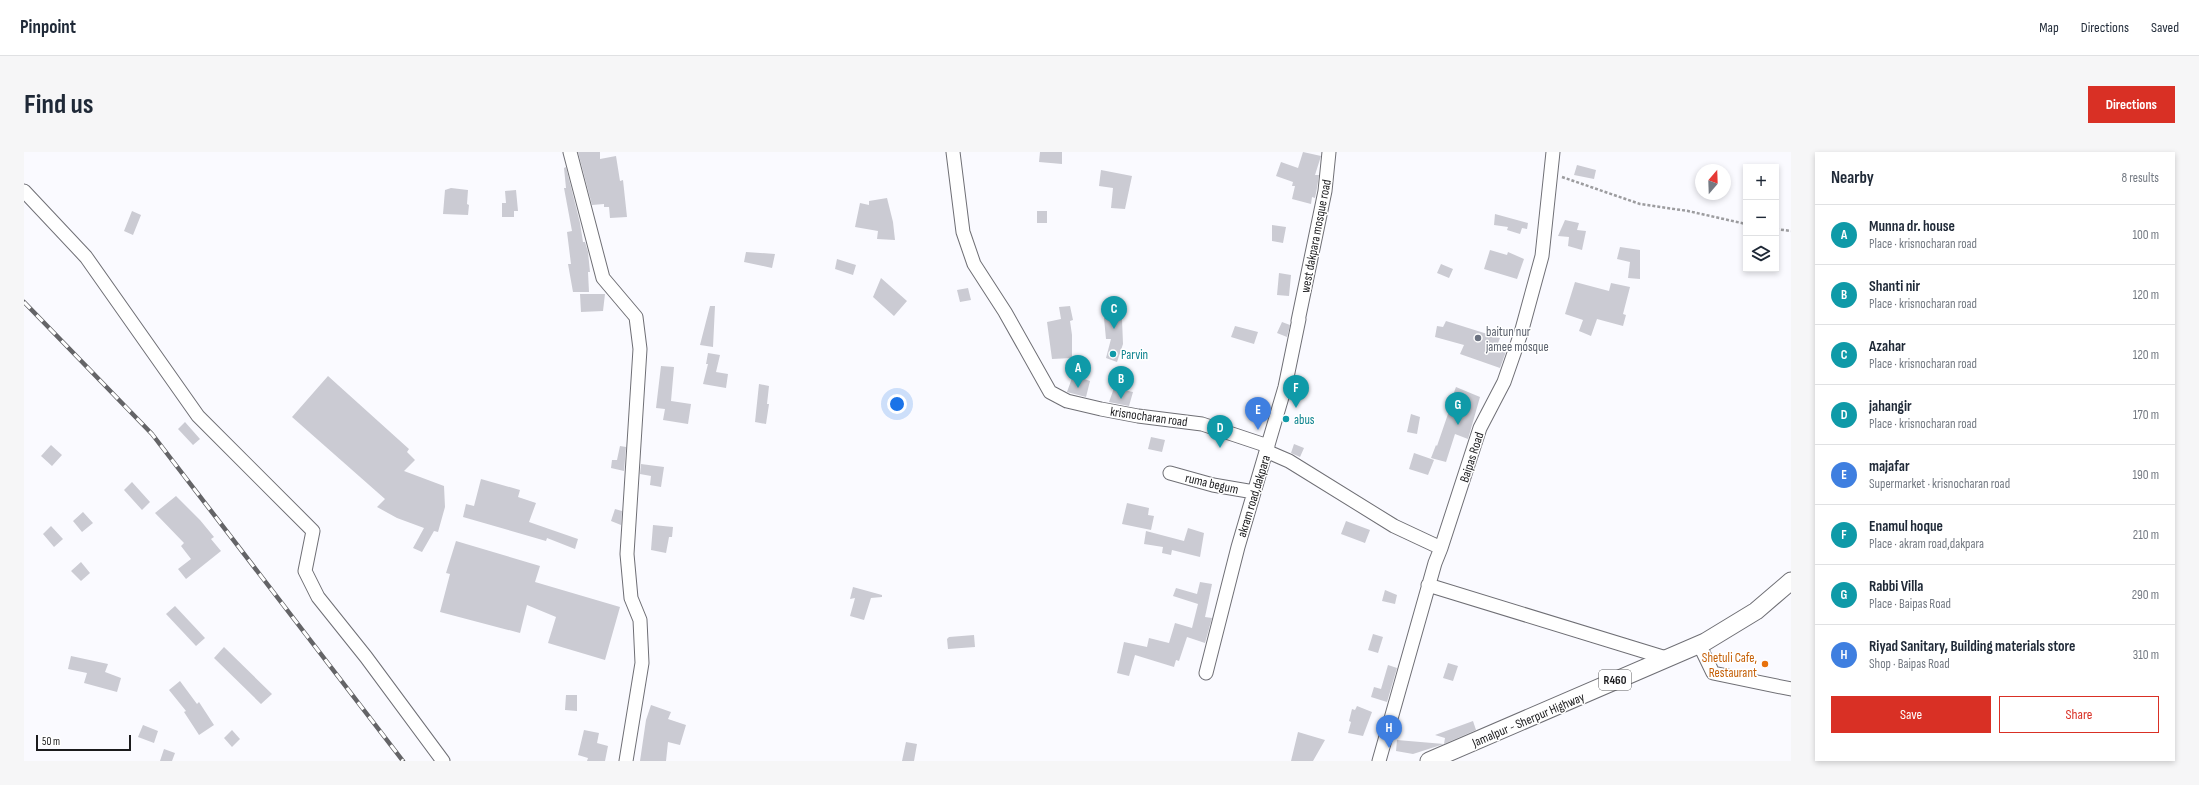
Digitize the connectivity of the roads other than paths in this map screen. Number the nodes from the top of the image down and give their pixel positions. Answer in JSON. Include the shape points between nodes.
{"nodes":[{"id":1,"x":570,"y":152,"type":"edge"},
{"id":2,"x":954,"y":152,"type":"edge"},
{"id":3,"x":1329,"y":152,"type":"edge"},
{"id":4,"x":1553,"y":152,"type":"edge"},
{"id":5,"x":24,"y":191,"type":"edge"},
{"id":6,"x":1298,"y":320,"type":"joint"},
{"id":7,"x":1267,"y":449,"type":"junction"},
{"id":8,"x":1170,"y":474,"type":"dead end"},
{"id":9,"x":1254,"y":492,"type":"junction"},
{"id":10,"x":1441,"y":548,"type":"junction"},
{"id":11,"x":1791,"y":581,"type":"edge"},
{"id":12,"x":1428,"y":585,"type":"junction"},
{"id":13,"x":1699,"y":644,"type":"junction"},
{"id":14,"x":1666,"y":658,"type":"junction"},
{"id":15,"x":1206,"y":672,"type":"dead end"},
{"id":16,"x":1791,"y":689,"type":"edge"},
{"id":17,"x":443,"y":761,"type":"edge"},
{"id":18,"x":626,"y":761,"type":"edge"},
{"id":19,"x":1379,"y":761,"type":"edge"},
{"id":20,"x":1429,"y":761,"type":"edge"}],
"edges":[{"from":1,"to":18,"type":"street","via":[[603,278],[636,317],[640,349],[627,554],[631,598],[640,620],[642,663]]},
{"from":2,"to":7,"type":"street","name":"krisnocharan road","via":[[963,232],[974,264],[1005,312],[1050,392],[1068,401],[1138,416],[1202,424]]},
{"from":3,"to":6,"type":"street","name":"west dakpara mosque road","via":[[1325,191]]},
{"from":4,"to":10,"type":"street","name":"Baipas Road","via":[[1542,256],[1521,333],[1504,382],[1480,428]]},
{"from":5,"to":17,"type":"street","via":[[86,257],[198,416],[312,531],[305,570],[318,597]]},
{"from":6,"to":7,"type":"street","name":"akram road,dakpara","via":[[1285,387]]},
{"from":7,"to":9,"type":"street","name":"akram road,dakpara"},
{"from":7,"to":10,"type":"street","name":"krisnocharan road","via":[[1394,526]]},
{"from":8,"to":9,"type":"street","name":"ruma begum"},
{"from":9,"to":15,"type":"street","name":"akram road,dakpara"},
{"from":10,"to":12,"type":"street","name":"Baipas Road"},
{"from":11,"to":13,"type":"main road","name":"Jamalpur - Sherpur Highway","number":"R460","via":[[1756,612]]},
{"from":12,"to":14,"type":"street"},
{"from":12,"to":19,"type":"street","name":"Baipas Road"},
{"from":13,"to":14,"type":"main road","name":"Jamalpur - Sherpur Highway","number":"R460"},
{"from":13,"to":16,"type":"street","via":[[1713,673]]},
{"from":14,"to":20,"type":"main road","name":"Jamalpur - Sherpur Highway","number":"R460"}]}
